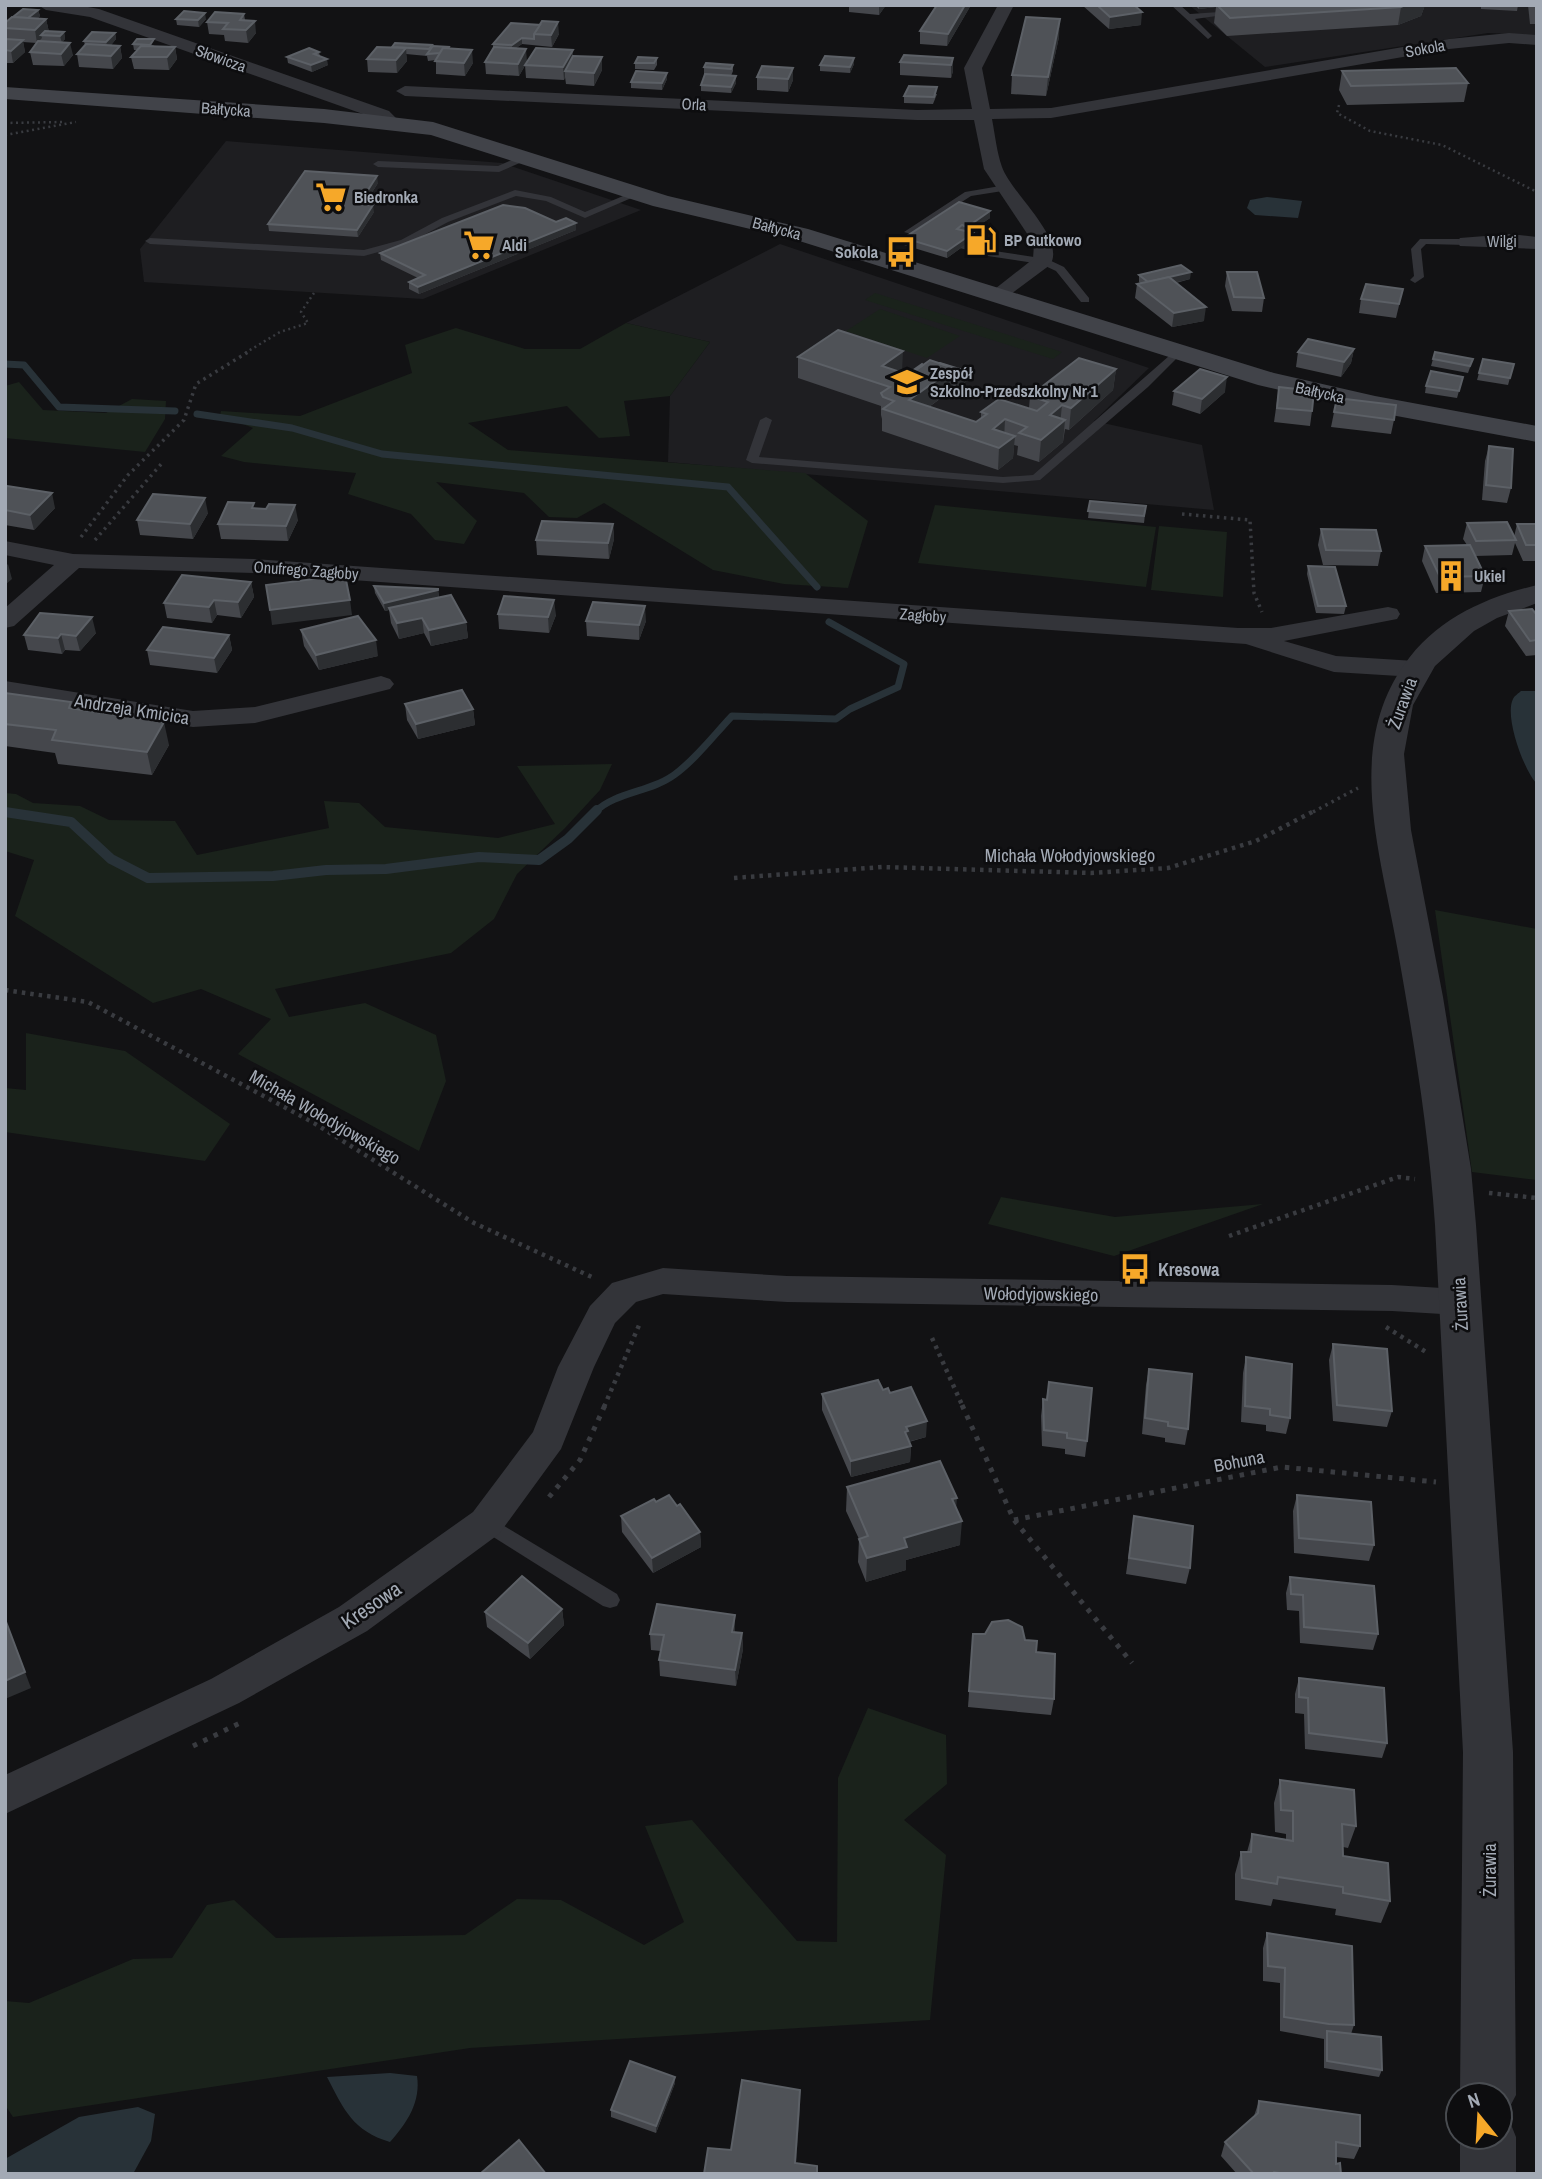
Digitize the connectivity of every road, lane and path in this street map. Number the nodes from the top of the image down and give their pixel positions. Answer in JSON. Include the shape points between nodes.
{"nodes":[{"id":1,"x":46,"y":5,"type":"edge"},
{"id":2,"x":1006,"y":5,"type":"edge"},
{"id":3,"x":1175,"y":5,"type":"edge"},
{"id":4,"x":1244,"y":12,"type":"edge"},
{"id":5,"x":1188,"y":17,"type":"junction"},
{"id":6,"x":1208,"y":36,"type":"dead end"},
{"id":7,"x":1537,"y":40,"type":"edge"},
{"id":8,"x":405,"y":91,"type":"dead end"},
{"id":9,"x":5,"y":93,"type":"edge"},
{"id":10,"x":1339,"y":104,"type":"dead end"},
{"id":11,"x":983,"y":113,"type":"junction"},
{"id":12,"x":74,"y":122,"type":"dead end"},
{"id":13,"x":5,"y":123,"type":"edge"},
{"id":14,"x":392,"y":123,"type":"junction"},
{"id":15,"x":526,"y":157,"type":"junction"},
{"id":16,"x":378,"y":164,"type":"dead end"},
{"id":17,"x":1006,"y":188,"type":"junction"},
{"id":18,"x":1537,"y":192,"type":"edge"},
{"id":19,"x":638,"y":193,"type":"junction"},
{"id":20,"x":150,"y":241,"type":"dead end"},
{"id":21,"x":1467,"y":242,"type":"joint"},
{"id":22,"x":1537,"y":243,"type":"edge"},
{"id":23,"x":1043,"y":261,"type":"junction"},
{"id":24,"x":1415,"y":280,"type":"dead end"},
{"id":25,"x":314,"y":293,"type":"dead end"},
{"id":26,"x":996,"y":296,"type":"junction"},
{"id":27,"x":1086,"y":300,"type":"dead end"},
{"id":28,"x":1177,"y":352,"type":"junction"},
{"id":29,"x":766,"y":421,"type":"dead end"},
{"id":30,"x":1537,"y":434,"type":"edge"},
{"id":31,"x":163,"y":463,"type":"dead end"},
{"id":32,"x":1182,"y":514,"type":"dead end"},
{"id":33,"x":5,"y":548,"type":"edge"},
{"id":34,"x":80,"y":555,"type":"junction"},
{"id":35,"x":608,"y":593,"type":"joint"},
{"id":36,"x":1537,"y":594,"type":"edge"},
{"id":37,"x":1388,"y":614,"type":"dead end"},
{"id":38,"x":5,"y":621,"type":"edge"},
{"id":39,"x":1238,"y":636,"type":"junction"},
{"id":40,"x":1271,"y":636,"type":"junction"},
{"id":41,"x":1415,"y":669,"type":"junction"},
{"id":42,"x":381,"y":684,"type":"dead end"},
{"id":43,"x":5,"y":689,"type":"edge"},
{"id":44,"x":1390,"y":782,"type":"junction"},
{"id":45,"x":734,"y":878,"type":"dead end"},
{"id":46,"x":5,"y":990,"type":"edge"},
{"id":47,"x":1453,"y":1185,"type":"junction"},
{"id":48,"x":1537,"y":1198,"type":"edge"},
{"id":49,"x":1229,"y":1236,"type":"dead end"},
{"id":50,"x":624,"y":1292,"type":"junction"},
{"id":51,"x":1460,"y":1302,"type":"junction"},
{"id":52,"x":652,"y":1316,"type":"dead end"},
{"id":53,"x":1383,"y":1325,"type":"dead end"},
{"id":54,"x":932,"y":1338,"type":"dead end"},
{"id":55,"x":1463,"y":1359,"type":"junction"},
{"id":56,"x":1471,"y":1485,"type":"junction"},
{"id":57,"x":1014,"y":1520,"type":"junction"},
{"id":58,"x":499,"y":1532,"type":"junction"},
{"id":59,"x":610,"y":1600,"type":"dead end"},
{"id":60,"x":1132,"y":1663,"type":"dead end"},
{"id":61,"x":246,"y":1720,"type":"dead end"},
{"id":62,"x":183,"y":1750,"type":"dead end"},
{"id":63,"x":5,"y":1796,"type":"edge"},
{"id":64,"x":1488,"y":2081,"type":"edge"},
{"id":65,"x":1488,"y":2151,"type":"edge"},
{"id":66,"x":1488,"y":2174,"type":"edge"}],
"edges":[{"from":1,"to":14,"type":"street","name":"Słowicza","via":[[106,17],[383,115]]},
{"from":2,"to":11,"type":"street","via":[[973,68]]},
{"from":3,"to":5,"type":"lane"},
{"from":4,"to":5,"type":"lane"},
{"from":5,"to":6,"type":"lane"},
{"from":7,"to":11,"type":"street","name":"Sokola","via":[[1449,44],[1051,113]]},
{"from":8,"to":11,"type":"street","name":"Orla","via":[[903,114]]},
{"from":9,"to":14,"type":"main road","name":"Bałtycka"},
{"from":10,"to":18,"type":"path","via":[[1337,113],[1370,131],[1442,145]]},
{"from":11,"to":17,"type":"street","via":[[993,169]]},
{"from":12,"to":13,"type":"path"},
{"from":14,"to":15,"type":"main road","name":"Bałtycka","via":[[451,133]]},
{"from":15,"to":16,"type":"lane","via":[[499,169]]},
{"from":15,"to":19,"type":"main road","name":"Bałtycka"},
{"from":17,"to":23,"type":"street","via":[[1044,244]]},
{"from":17,"to":23,"type":"lane","via":[[968,194],[909,232],[988,253]]},
{"from":19,"to":20,"type":"lane","via":[[585,215],[548,200],[515,194],[446,220],[404,242],[364,253]]},
{"from":19,"to":26,"type":"main road","name":"Bałtycka","via":[[800,234]]},
{"from":21,"to":22,"type":"street","name":"Wilgi"},
{"from":21,"to":24,"type":"lane","via":[[1423,241],[1416,249],[1419,277]]},
{"from":23,"to":26,"type":"street"},
{"from":23,"to":27,"type":"lane","via":[[1060,269]]},
{"from":25,"to":34,"type":"path","via":[[301,312],[308,323],[280,331],[196,384],[184,420],[128,475],[80,539]]},
{"from":26,"to":28,"type":"main road","name":"Bałtycka"},
{"from":28,"to":29,"type":"lane","via":[[1036,478],[1003,480],[752,460]]},
{"from":28,"to":30,"type":"main road","name":"Bałtycka","via":[[1322,393]]},
{"from":31,"to":34,"type":"path"},
{"from":32,"to":40,"type":"path","via":[[1250,520],[1254,593]]},
{"from":33,"to":34,"type":"street","name":"Onufrego Zagłoby"},
{"from":34,"to":35,"type":"street","name":"Onufrego Zagłoby"},
{"from":34,"to":38,"type":"street"},
{"from":35,"to":39,"type":"street","name":"Zagłoby"},
{"from":36,"to":41,"type":"street","name":"Żurawia","via":[[1477,614],[1450,633]]},
{"from":37,"to":40,"type":"street","name":"Zagłoby"},
{"from":39,"to":40,"type":"street","name":"Zagłoby"},
{"from":39,"to":41,"type":"street","name":"Zagłoby","via":[[1334,664]]},
{"from":41,"to":44,"type":"street","name":"Żurawia","via":[[1391,728]]},
{"from":42,"to":43,"type":"street","name":"Andrzeja Kmicica","via":[[255,715],[192,719]]},
{"from":44,"to":45,"type":"path","name":"Michała Wołodyjowskiego","via":[[1355,789],[1256,841],[1168,868],[1091,873],[882,867]]},
{"from":44,"to":47,"type":"street","name":"Żurawia"},
{"from":46,"to":50,"type":"path","name":"Michała Wołodyjowskiego","via":[[88,1002],[314,1124],[474,1223]]},
{"from":47,"to":48,"type":"path"},
{"from":47,"to":49,"type":"path","via":[[1398,1177]]},
{"from":47,"to":51,"type":"street","name":"Żurawia"},
{"from":50,"to":51,"type":"street","name":"Wołodyjowskiego","via":[[663,1281],[787,1289]]},
{"from":50,"to":58,"type":"street","name":"Kresowa","via":[[602,1315],[548,1439]]},
{"from":51,"to":55,"type":"street","name":"Żurawia"},
{"from":52,"to":58,"type":"path","via":[[640,1322],[580,1461]]},
{"from":53,"to":55,"type":"path","via":[[1434,1357]]},
{"from":54,"to":57,"type":"path"},
{"from":55,"to":56,"type":"street","name":"Żurawia"},
{"from":56,"to":57,"type":"path","name":"Bohuna","via":[[1282,1467]]},
{"from":56,"to":64,"type":"street","name":"Żurawia","via":[[1489,1794]]},
{"from":57,"to":60,"type":"path"},
{"from":58,"to":59,"type":"lane"},
{"from":58,"to":63,"type":"street","name":"Kresowa","via":[[248,1678]]},
{"from":61,"to":62,"type":"path"},
{"from":65,"to":66,"type":"street"}]}
